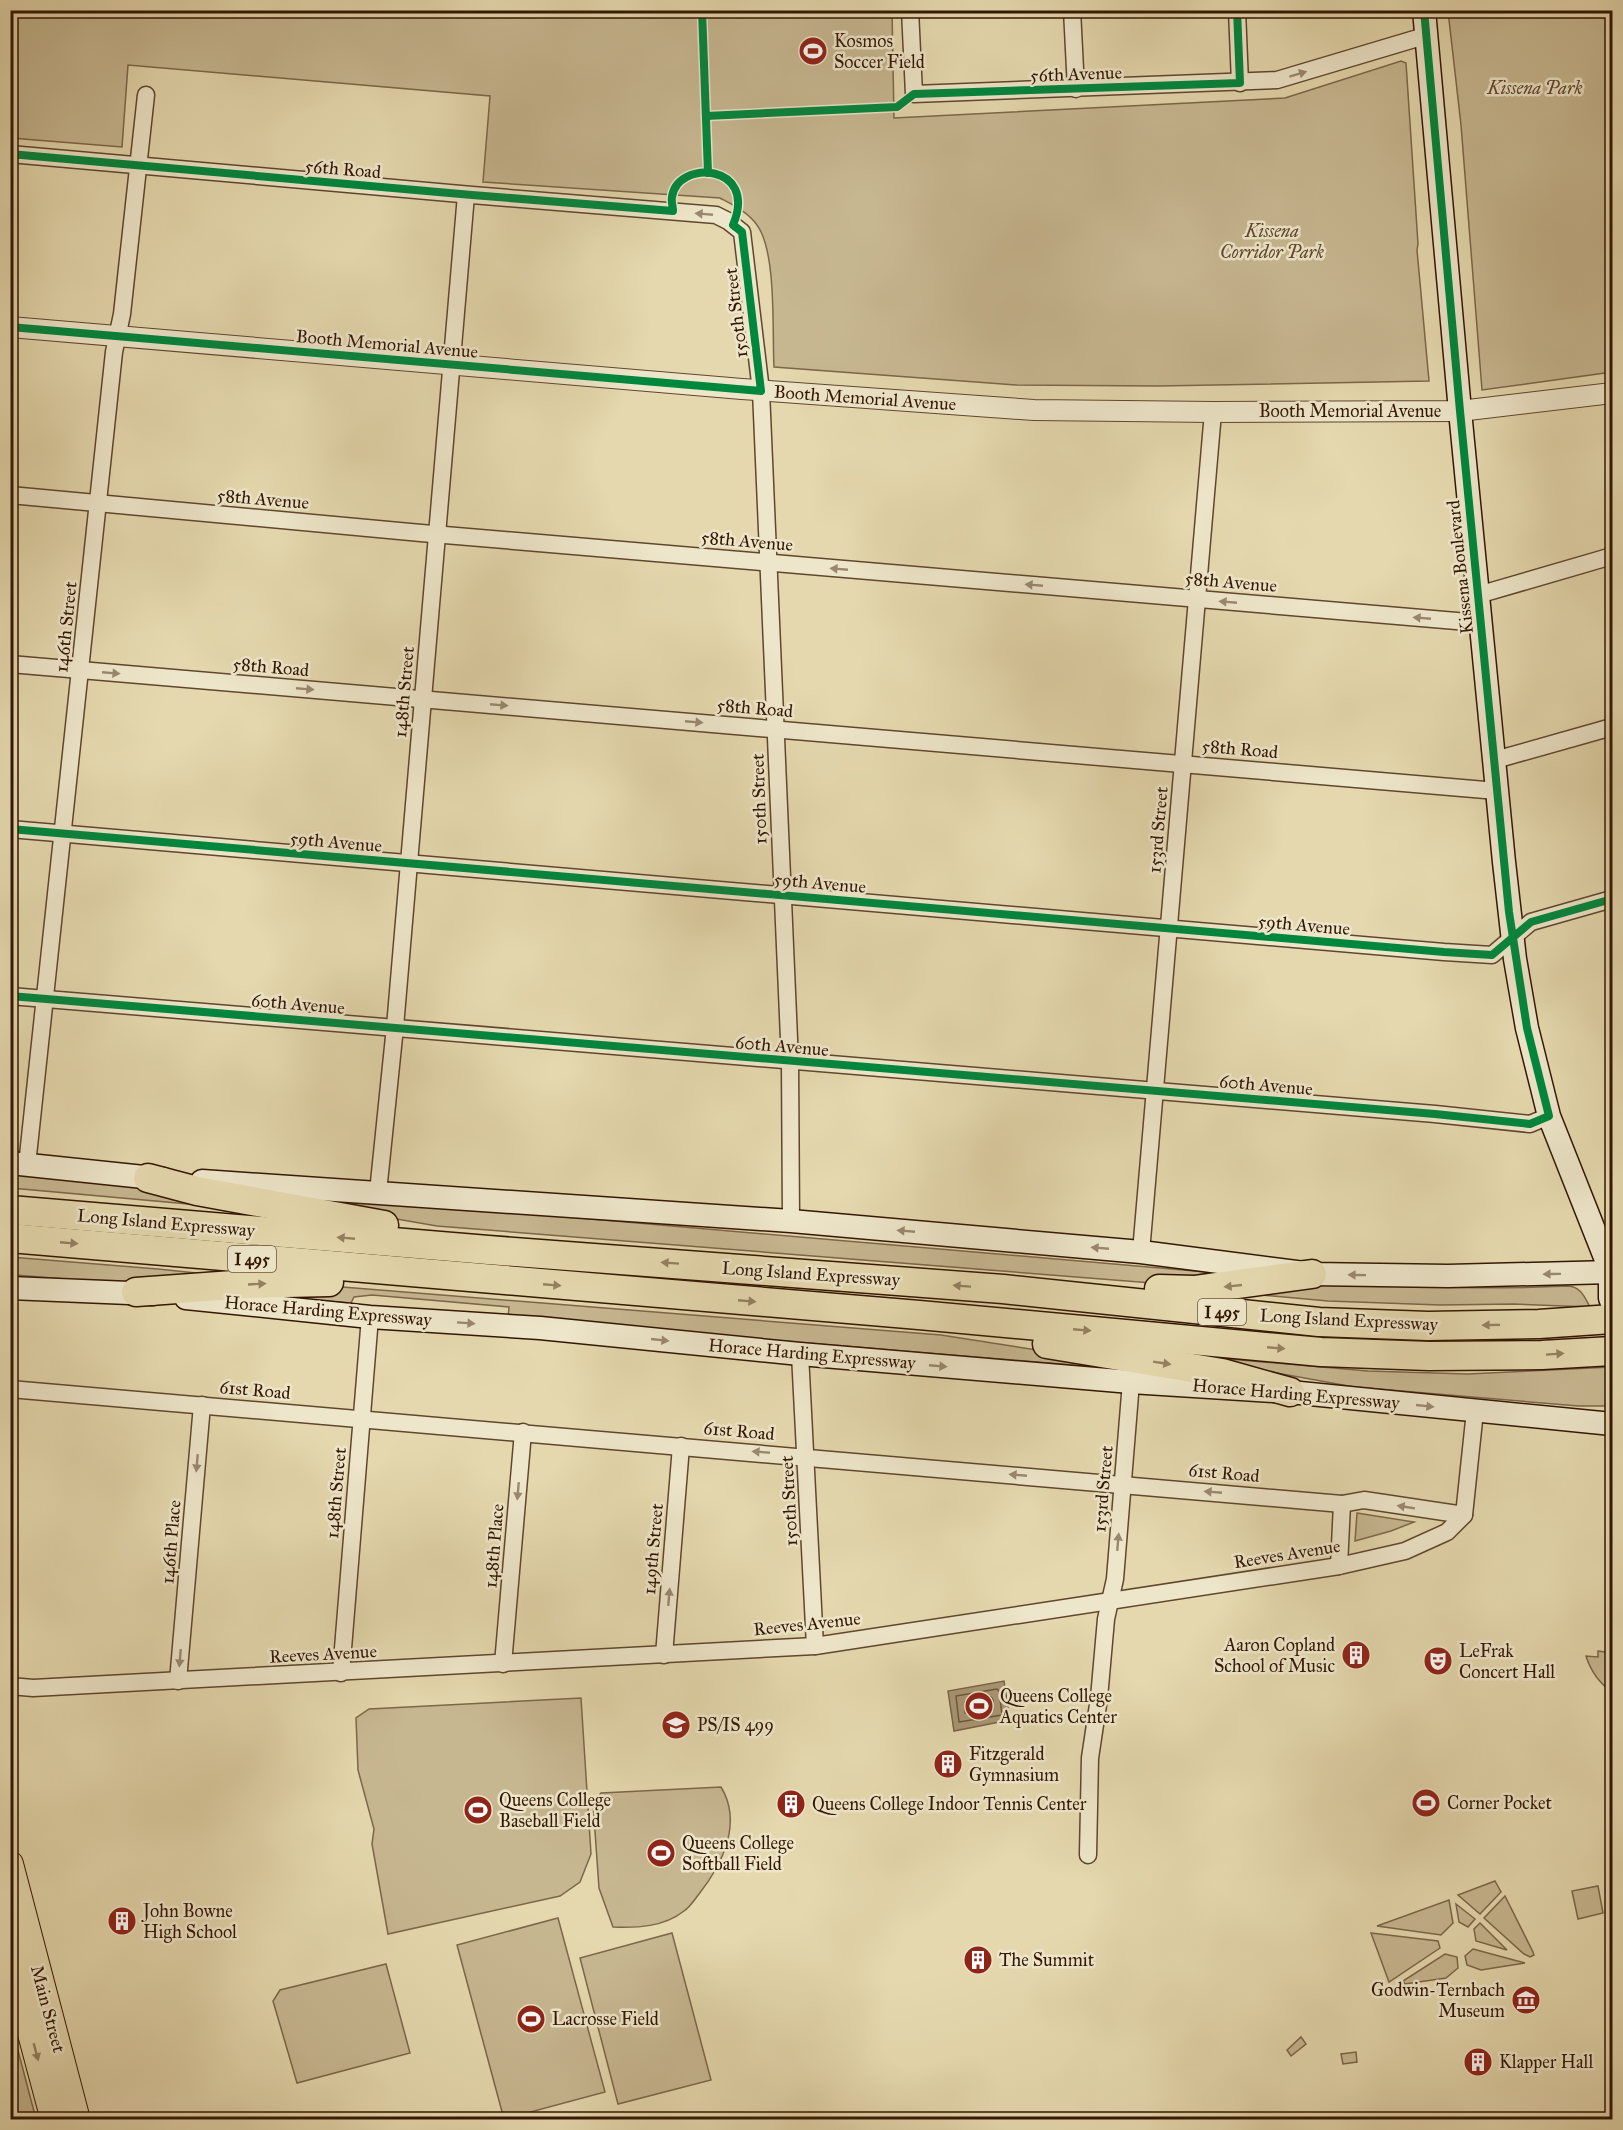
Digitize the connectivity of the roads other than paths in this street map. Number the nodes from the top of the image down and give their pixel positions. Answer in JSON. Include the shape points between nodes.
{"nodes":[{"id":1,"x":909,"y":10,"type":"edge"},
{"id":2,"x":1072,"y":10,"type":"edge"},
{"id":3,"x":1237,"y":10,"type":"edge"},
{"id":4,"x":1424,"y":10,"type":"edge"},
{"id":5,"x":1428,"y":36,"type":"junction"},
{"id":6,"x":1240,"y":83,"type":"junction"},
{"id":7,"x":1076,"y":89,"type":"junction"},
{"id":8,"x":146,"y":95,"type":"dead end"},
{"id":9,"x":10,"y":154,"type":"edge"},
{"id":10,"x":138,"y":165,"type":"junction"},
{"id":11,"x":466,"y":195,"type":"junction"},
{"id":12,"x":742,"y":232,"type":"joint"},
{"id":13,"x":10,"y":327,"type":"edge"},
{"id":14,"x":118,"y":336,"type":"junction"},
{"id":15,"x":452,"y":364,"type":"junction"},
{"id":16,"x":761,"y":391,"type":"junction"},
{"id":17,"x":1612,"y":393,"type":"edge"},
{"id":18,"x":1460,"y":411,"type":"junction"},
{"id":19,"x":1213,"y":412,"type":"junction"},
{"id":20,"x":10,"y":495,"type":"edge"},
{"id":21,"x":98,"y":503,"type":"junction"},
{"id":22,"x":437,"y":535,"type":"junction"},
{"id":23,"x":1612,"y":556,"type":"edge"},
{"id":24,"x":769,"y":563,"type":"junction"},
{"id":25,"x":1478,"y":595,"type":"junction"},
{"id":26,"x":1198,"y":599,"type":"junction"},
{"id":27,"x":1480,"y":623,"type":"junction"},
{"id":28,"x":10,"y":664,"type":"edge"},
{"id":29,"x":81,"y":670,"type":"junction"},
{"id":30,"x":423,"y":699,"type":"junction"},
{"id":31,"x":1612,"y":727,"type":"edge"},
{"id":32,"x":776,"y":729,"type":"junction"},
{"id":33,"x":1495,"y":760,"type":"junction"},
{"id":34,"x":1184,"y":764,"type":"junction"},
{"id":35,"x":1497,"y":790,"type":"junction"},
{"id":36,"x":10,"y":829,"type":"edge"},
{"id":37,"x":63,"y":834,"type":"junction"},
{"id":38,"x":409,"y":863,"type":"junction"},
{"id":39,"x":783,"y":895,"type":"junction"},
{"id":40,"x":1612,"y":899,"type":"edge"},
{"id":41,"x":1169,"y":928,"type":"junction"},
{"id":42,"x":1513,"y":936,"type":"junction"},
{"id":43,"x":10,"y":996,"type":"edge"},
{"id":44,"x":44,"y":999,"type":"junction"},
{"id":45,"x":395,"y":1028,"type":"junction"},
{"id":46,"x":790,"y":1062,"type":"junction"},
{"id":47,"x":1155,"y":1091,"type":"junction"},
{"id":48,"x":1549,"y":1116,"type":"junction"},
{"id":49,"x":19,"y":1164,"type":"edge"},
{"id":50,"x":148,"y":1178,"type":"junction"},
{"id":51,"x":378,"y":1192,"type":"junction"},
{"id":52,"x":10,"y":1210,"type":"edge"},
{"id":53,"x":791,"y":1221,"type":"junction"},
{"id":54,"x":10,"y":1239,"type":"edge"},
{"id":55,"x":488,"y":1250,"type":"junction"},
{"id":56,"x":1141,"y":1252,"type":"junction"},
{"id":57,"x":1312,"y":1274,"type":"junction"},
{"id":58,"x":1612,"y":1274,"type":"edge"},
{"id":59,"x":494,"y":1280,"type":"junction"},
{"id":60,"x":1003,"y":1289,"type":"junction"},
{"id":61,"x":11,"y":1291,"type":"edge"},
{"id":62,"x":136,"y":1292,"type":"junction"},
{"id":63,"x":1612,"y":1307,"type":"edge"},
{"id":64,"x":919,"y":1315,"type":"junction"},
{"id":65,"x":370,"y":1317,"type":"junction"},
{"id":66,"x":1612,"y":1350,"type":"edge"},
{"id":67,"x":800,"y":1354,"type":"junction"},
{"id":68,"x":1131,"y":1382,"type":"junction"},
{"id":69,"x":10,"y":1389,"type":"edge"},
{"id":70,"x":1290,"y":1392,"type":"junction"},
{"id":71,"x":202,"y":1405,"type":"junction"},
{"id":72,"x":1475,"y":1411,"type":"junction"},
{"id":73,"x":362,"y":1419,"type":"junction"},
{"id":74,"x":1612,"y":1424,"type":"edge"},
{"id":75,"x":523,"y":1432,"type":"junction"},
{"id":76,"x":681,"y":1446,"type":"junction"},
{"id":77,"x":806,"y":1456,"type":"junction"},
{"id":78,"x":1123,"y":1484,"type":"junction"},
{"id":79,"x":1342,"y":1504,"type":"junction"},
{"id":80,"x":1464,"y":1515,"type":"junction"},
{"id":81,"x":1339,"y":1566,"type":"junction"},
{"id":82,"x":1110,"y":1600,"type":"junction"},
{"id":83,"x":815,"y":1646,"type":"junction"},
{"id":84,"x":664,"y":1655,"type":"junction"},
{"id":85,"x":503,"y":1664,"type":"junction"},
{"id":86,"x":341,"y":1673,"type":"junction"},
{"id":87,"x":178,"y":1682,"type":"junction"},
{"id":88,"x":10,"y":1686,"type":"edge"},
{"id":89,"x":33,"y":1688,"type":"junction"},
{"id":90,"x":10,"y":1696,"type":"edge"},
{"id":91,"x":1088,"y":1855,"type":"dead end"},
{"id":92,"x":10,"y":1864,"type":"edge"},
{"id":93,"x":10,"y":1955,"type":"edge"},
{"id":94,"x":54,"y":2120,"type":"edge"},
{"id":95,"x":77,"y":2120,"type":"edge"}],
"edges":[{"from":1,"to":7,"type":"street","name":"56th Avenue","via":[[914,94]]},
{"from":2,"to":7,"type":"street"},
{"from":3,"to":6,"type":"street"},
{"from":4,"to":5,"type":"main road","name":"Kissena Boulevard"},
{"from":6,"to":5,"type":"street","name":"56th Avenue","one_way":true,"via":[[1277,80]]},
{"from":5,"to":18,"type":"main road","name":"Kissena Boulevard"},
{"from":6,"to":7,"type":"street","name":"56th Avenue"},
{"from":8,"to":10,"type":"street","name":"146th Street"},
{"from":9,"to":10,"type":"street","name":"56th Road"},
{"from":10,"to":11,"type":"street","name":"56th Road"},
{"from":10,"to":14,"type":"street","name":"146th Street"},
{"from":12,"to":11,"type":"street","name":"56th Road","one_way":true,"via":[[716,215]]},
{"from":11,"to":15,"type":"street","name":"148th Street"},
{"from":12,"to":16,"type":"street","name":"150th Street"},
{"from":13,"to":14,"type":"street","name":"Booth Memorial Avenue"},
{"from":14,"to":15,"type":"street","name":"Booth Memorial Avenue"},
{"from":14,"to":21,"type":"street","name":"146th Street"},
{"from":15,"to":16,"type":"street","name":"Booth Memorial Avenue"},
{"from":15,"to":22,"type":"street","name":"148th Street"},
{"from":16,"to":19,"type":"street","name":"Booth Memorial Avenue","via":[[1034,410]]},
{"from":16,"to":24,"type":"street","name":"150th Street"},
{"from":17,"to":18,"type":"street","name":"Booth Memorial Avenue"},
{"from":18,"to":19,"type":"street","name":"Booth Memorial Avenue"},
{"from":18,"to":25,"type":"main road","name":"Kissena Boulevard"},
{"from":19,"to":26,"type":"street","name":"153rd Street"},
{"from":20,"to":21,"type":"street","name":"58th Avenue"},
{"from":21,"to":22,"type":"street","name":"58th Avenue"},
{"from":21,"to":29,"type":"street","name":"146th Street"},
{"from":22,"to":24,"type":"street","name":"58th Avenue"},
{"from":22,"to":30,"type":"street","name":"148th Street"},
{"from":23,"to":25,"type":"street"},
{"from":26,"to":24,"type":"street","name":"58th Avenue","one_way":true},
{"from":24,"to":32,"type":"street","name":"150th Street"},
{"from":25,"to":27,"type":"main road","name":"Kissena Boulevard"},
{"from":27,"to":26,"type":"street","name":"58th Avenue","one_way":true},
{"from":26,"to":34,"type":"street","name":"153rd Street"},
{"from":27,"to":33,"type":"main road","name":"Kissena Boulevard"},
{"from":28,"to":29,"type":"street","name":"58th Road"},
{"from":29,"to":30,"type":"street","name":"58th Road","one_way":true},
{"from":29,"to":37,"type":"street","name":"146th Street"},
{"from":30,"to":32,"type":"street","name":"58th Road","one_way":true},
{"from":30,"to":38,"type":"street","name":"148th Street"},
{"from":31,"to":33,"type":"street"},
{"from":32,"to":34,"type":"street","name":"58th Road"},
{"from":32,"to":39,"type":"street","name":"150th Street"},
{"from":33,"to":35,"type":"main road","name":"Kissena Boulevard"},
{"from":34,"to":35,"type":"street","name":"58th Road"},
{"from":34,"to":41,"type":"street","name":"153rd Street"},
{"from":35,"to":42,"type":"main road","name":"Kissena Boulevard"},
{"from":36,"to":37,"type":"street","name":"59th Avenue"},
{"from":37,"to":38,"type":"street","name":"59th Avenue"},
{"from":37,"to":44,"type":"street","name":"146th Street"},
{"from":38,"to":39,"type":"street","name":"59th Avenue"},
{"from":38,"to":45,"type":"street","name":"148th Street"},
{"from":39,"to":41,"type":"street","name":"59th Avenue"},
{"from":39,"to":46,"type":"street","name":"150th Street"},
{"from":40,"to":42,"type":"street","name":"59th Avenue","via":[[1531,922]]},
{"from":41,"to":42,"type":"street","name":"59th Avenue","via":[[1492,955]]},
{"from":41,"to":47,"type":"street","name":"153rd Street"},
{"from":42,"to":48,"type":"main road","name":"Kissena Boulevard","via":[[1527,1028]]},
{"from":43,"to":44,"type":"street","name":"60th Avenue"},
{"from":44,"to":45,"type":"street","name":"60th Avenue"},
{"from":44,"to":49,"type":"street","name":"146th Street"},
{"from":45,"to":46,"type":"street","name":"60th Avenue"},
{"from":45,"to":51,"type":"street","name":"148th Street"},
{"from":46,"to":47,"type":"street","name":"60th Avenue"},
{"from":46,"to":53,"type":"street","name":"150th Street"},
{"from":47,"to":48,"type":"street","name":"60th Avenue","via":[[1530,1124]]},
{"from":47,"to":56,"type":"street","name":"153rd Street"},
{"from":48,"to":58,"type":"main road","name":"Kissena Boulevard"},
{"from":49,"to":50,"type":"main road"},
{"from":50,"to":51,"type":"main road"},
{"from":50,"to":55,"type":"highway","via":[[197,1191],[392,1226]]},
{"from":51,"to":53,"type":"main road"},
{"from":55,"to":52,"type":"highway","name":"Long Island Expressway","number":"I 495","one_way":true},
{"from":56,"to":53,"type":"main road","one_way":true},
{"from":54,"to":59,"type":"highway","name":"Long Island Expressway","number":"I 495","one_way":true},
{"from":60,"to":55,"type":"highway","name":"Long Island Expressway","number":"I 495","one_way":true},
{"from":56,"to":57,"type":"main road"},
{"from":58,"to":57,"type":"main road","one_way":true},
{"from":57,"to":60,"type":"highway","one_way":true,"via":[[1194,1290]]},
{"from":58,"to":63,"type":"main road","name":"Kissena Boulevard"},
{"from":62,"to":59,"type":"highway","one_way":true,"via":[[282,1283]]},
{"from":59,"to":64,"type":"highway","name":"Long Island Expressway","number":"I 495","one_way":true},
{"from":63,"to":60,"type":"highway","name":"Long Island Expressway","number":"I 495","one_way":true,"via":[[1539,1324],[1428,1326],[1319,1322]]},
{"from":61,"to":62,"type":"main road","name":"Horace Harding Expressway"},
{"from":62,"to":65,"type":"main road","name":"Horace Harding Expressway"},
{"from":64,"to":66,"type":"highway","name":"Long Island Expressway","number":"I 495","one_way":true,"via":[[1321,1352],[1440,1356]]},
{"from":64,"to":70,"type":"highway","one_way":true,"via":[[1006,1337],[1222,1373]]},
{"from":65,"to":67,"type":"main road","name":"Horace Harding Expressway","one_way":true,"via":[[540,1328]]},
{"from":65,"to":73,"type":"street","name":"148th Street"},
{"from":67,"to":68,"type":"main road","name":"Horace Harding Expressway","one_way":true},
{"from":67,"to":77,"type":"street","name":"150th Street"},
{"from":68,"to":70,"type":"main road","name":"Horace Harding Expressway"},
{"from":68,"to":78,"type":"street","name":"153rd Street"},
{"from":69,"to":71,"type":"street","name":"61st Road"},
{"from":70,"to":72,"type":"main road","name":"Horace Harding Expressway","one_way":true},
{"from":71,"to":73,"type":"street","name":"61st Road"},
{"from":71,"to":87,"type":"street","name":"146th Place","one_way":true},
{"from":72,"to":74,"type":"main road","name":"Horace Harding Expressway"},
{"from":72,"to":80,"type":"street"},
{"from":73,"to":75,"type":"street","name":"61st Road"},
{"from":73,"to":86,"type":"street","name":"148th Street"},
{"from":75,"to":76,"type":"street","name":"61st Road"},
{"from":75,"to":85,"type":"street","name":"148th Place","one_way":true},
{"from":77,"to":76,"type":"street","name":"61st Road","one_way":true},
{"from":84,"to":76,"type":"street","name":"149th Street","one_way":true},
{"from":78,"to":77,"type":"street","name":"61st Road","one_way":true},
{"from":77,"to":83,"type":"street","name":"150th Street"},
{"from":79,"to":78,"type":"street","name":"61st Road","one_way":true},
{"from":82,"to":78,"type":"street","name":"153rd Street","one_way":true},
{"from":80,"to":79,"type":"street","name":"61st Road","one_way":true,"via":[[1364,1500]]},
{"from":79,"to":81,"type":"street"},
{"from":80,"to":81,"type":"street","name":"Reeves Avenue","via":[[1447,1532],[1405,1551]]},
{"from":81,"to":82,"type":"street","name":"Reeves Avenue"},
{"from":82,"to":83,"type":"street","name":"Reeves Avenue"},
{"from":82,"to":91,"type":"street","name":"153rd Street","via":[[1090,1758]]},
{"from":83,"to":84,"type":"street","name":"Reeves Avenue"},
{"from":84,"to":85,"type":"street","name":"Reeves Avenue"},
{"from":85,"to":86,"type":"street","name":"Reeves Avenue"},
{"from":86,"to":87,"type":"street","name":"Reeves Avenue"},
{"from":87,"to":89,"type":"street","name":"Reeves Avenue"},
{"from":88,"to":89,"type":"street","name":"Reeves Avenue"},
{"from":89,"to":90,"type":"street","name":"Reeves Avenue"},
{"from":92,"to":95,"type":"main road","name":"Main Street"},
{"from":93,"to":94,"type":"main road","name":"Main Street","one_way":true}]}
